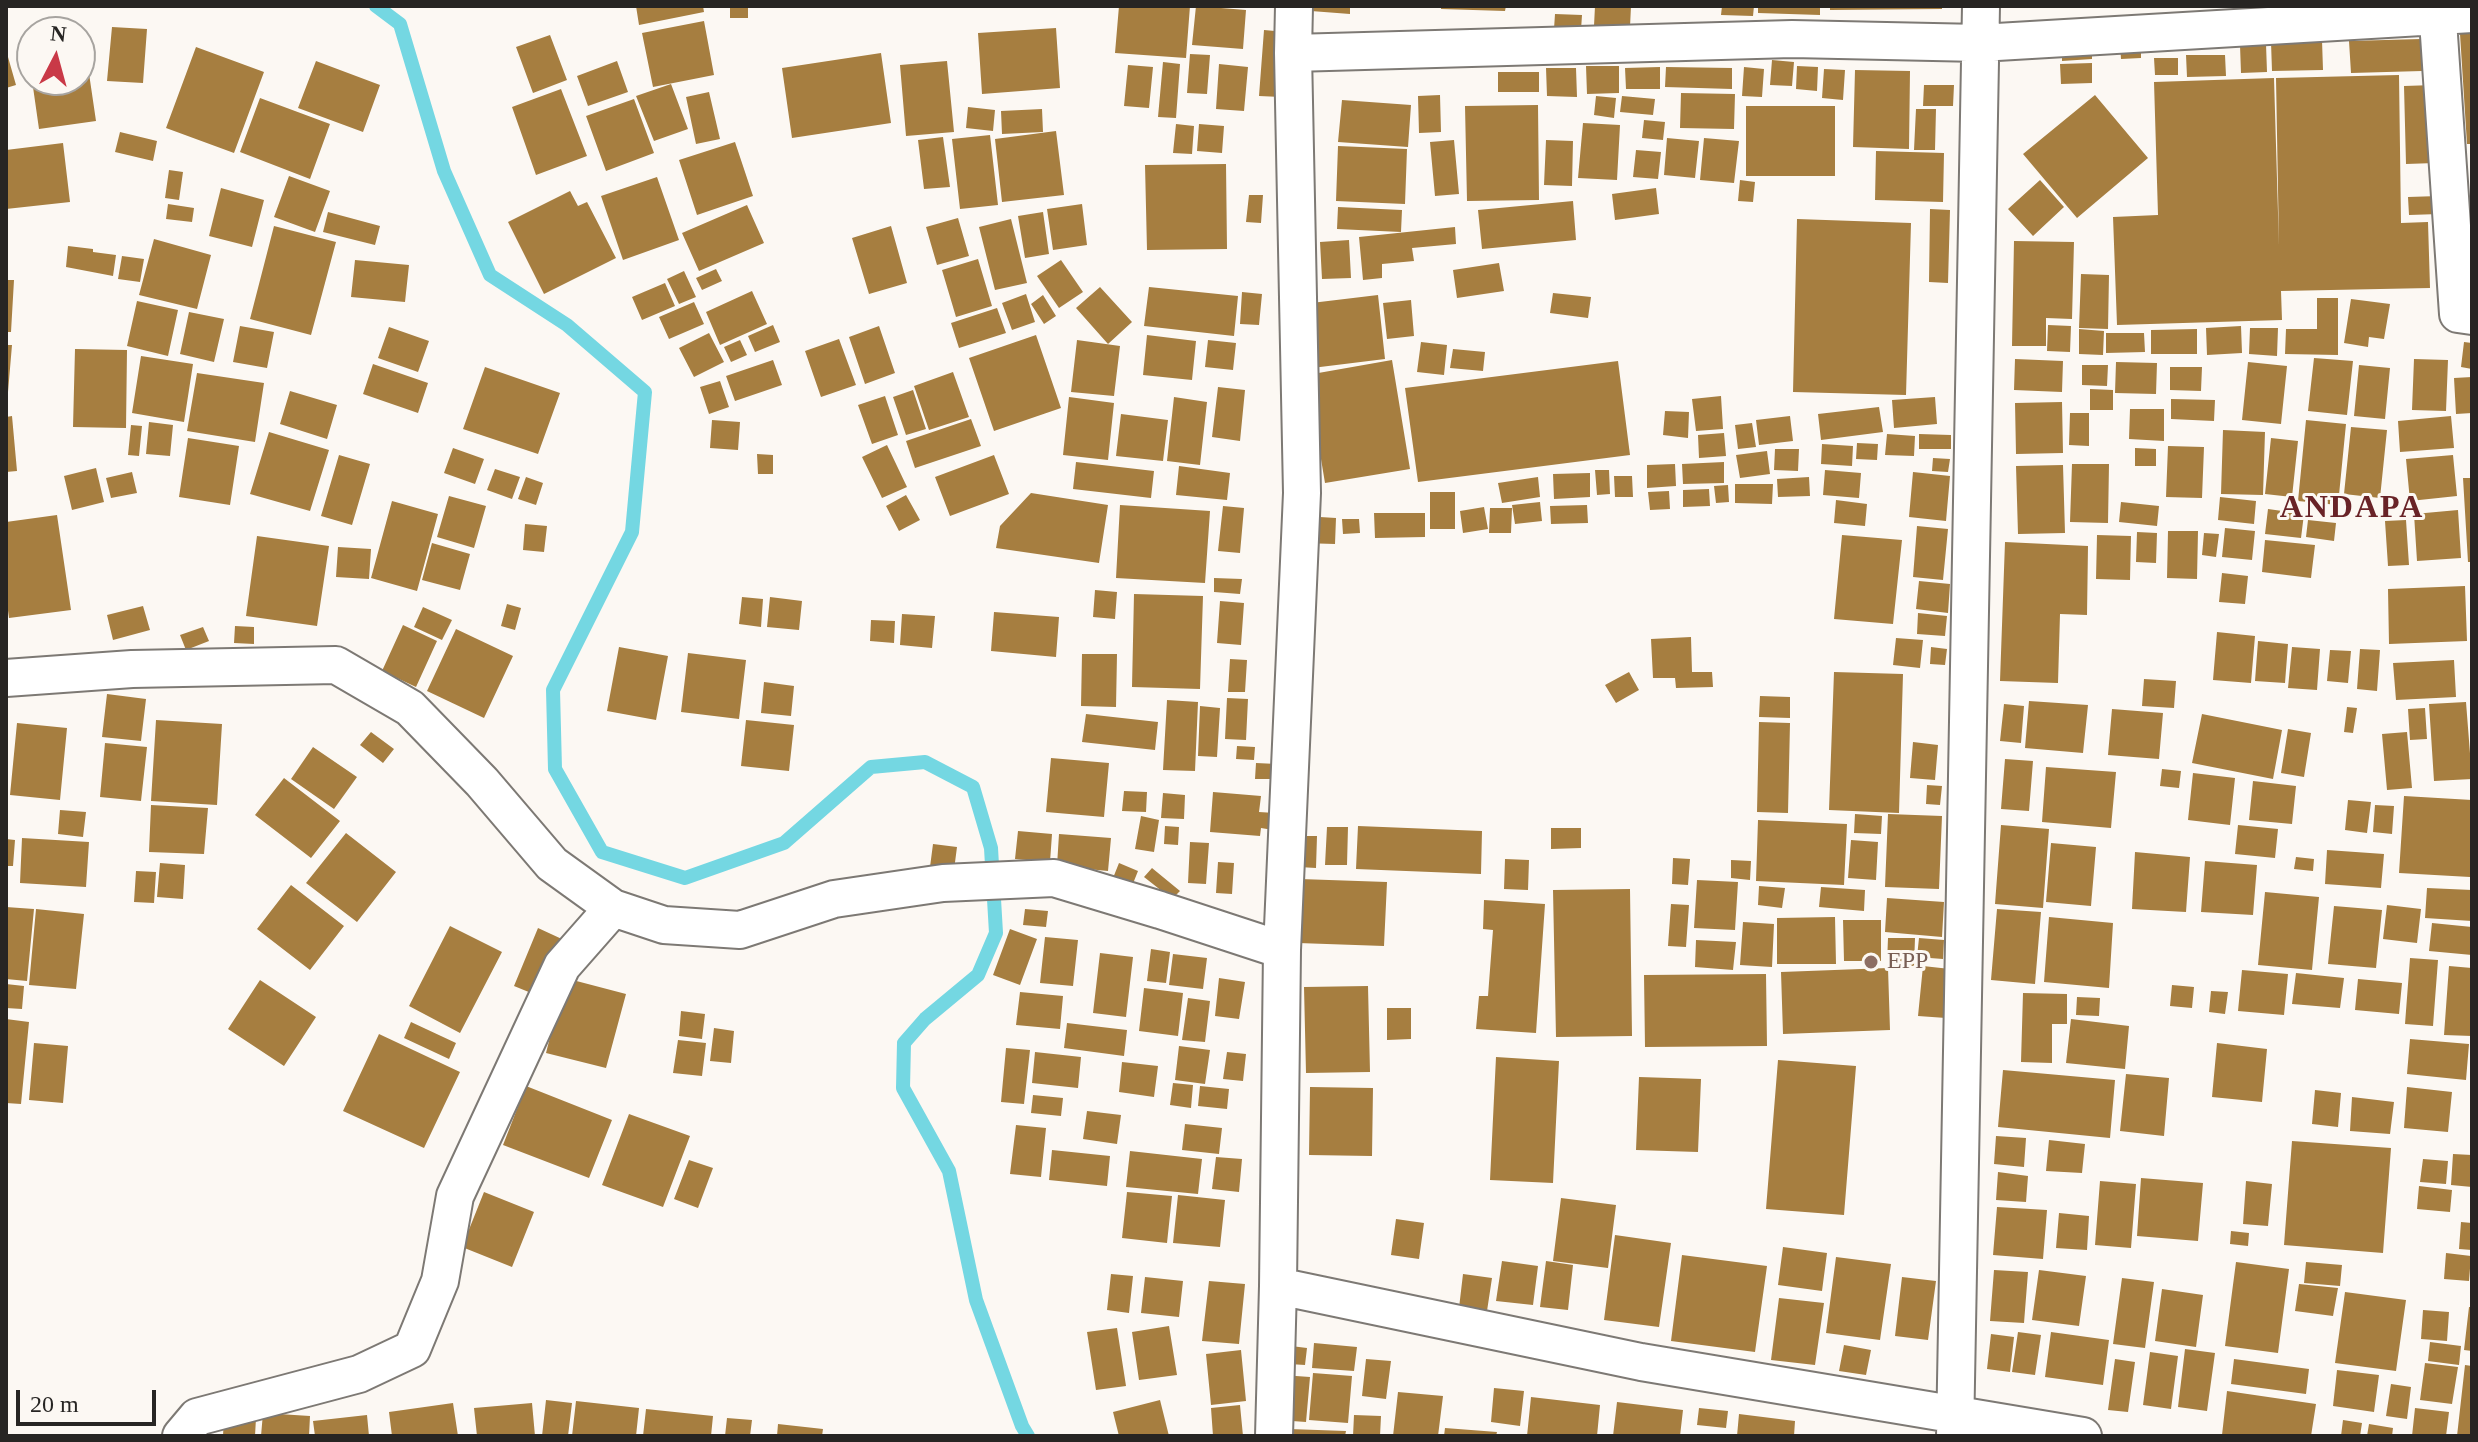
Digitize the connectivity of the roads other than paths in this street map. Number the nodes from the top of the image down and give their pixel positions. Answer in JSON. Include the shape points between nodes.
{"nodes":[{"id":1,"x":1294,"y":6,"type":"edge"},
{"id":2,"x":1981,"y":6,"type":"edge"},
{"id":3,"x":2449,"y":12,"type":"edge"},
{"id":4,"x":1980,"y":43,"type":"junction"},
{"id":5,"x":1293,"y":53,"type":"junction"},
{"id":6,"x":2472,"y":316,"type":"edge"},
{"id":7,"x":6,"y":678,"type":"edge"},
{"id":8,"x":613,"y":908,"type":"junction"},
{"id":9,"x":1282,"y":950,"type":"junction"},
{"id":10,"x":1278,"y":1286,"type":"junction"},
{"id":11,"x":1955,"y":1426,"type":"edge"},
{"id":12,"x":181,"y":1436,"type":"edge"},
{"id":13,"x":1274,"y":1436,"type":"edge"},
{"id":14,"x":2083,"y":1436,"type":"edge"}],
"edges":[{"from":1,"to":5,"type":"street"},
{"from":2,"to":4,"type":"street"},
{"from":3,"to":4,"type":"street"},
{"from":3,"to":6,"type":"street","via":[[2458,314]]},
{"from":4,"to":5,"type":"street","via":[[1792,39]]},
{"from":4,"to":11,"type":"street"},
{"from":5,"to":9,"type":"street","via":[[1302,493]]},
{"from":7,"to":8,"type":"street","via":[[132,669],[336,665],[410,708],[552,864]]},
{"from":8,"to":9,"type":"street","via":[[664,925],[740,930],[834,899],[943,883],[1054,878]]},
{"from":8,"to":12,"type":"street","via":[[562,966],[455,1196],[440,1281],[412,1349],[359,1374],[197,1417]]},
{"from":9,"to":10,"type":"street"},
{"from":10,"to":11,"type":"street"},
{"from":10,"to":13,"type":"street"},
{"from":11,"to":14,"type":"street"}]}
